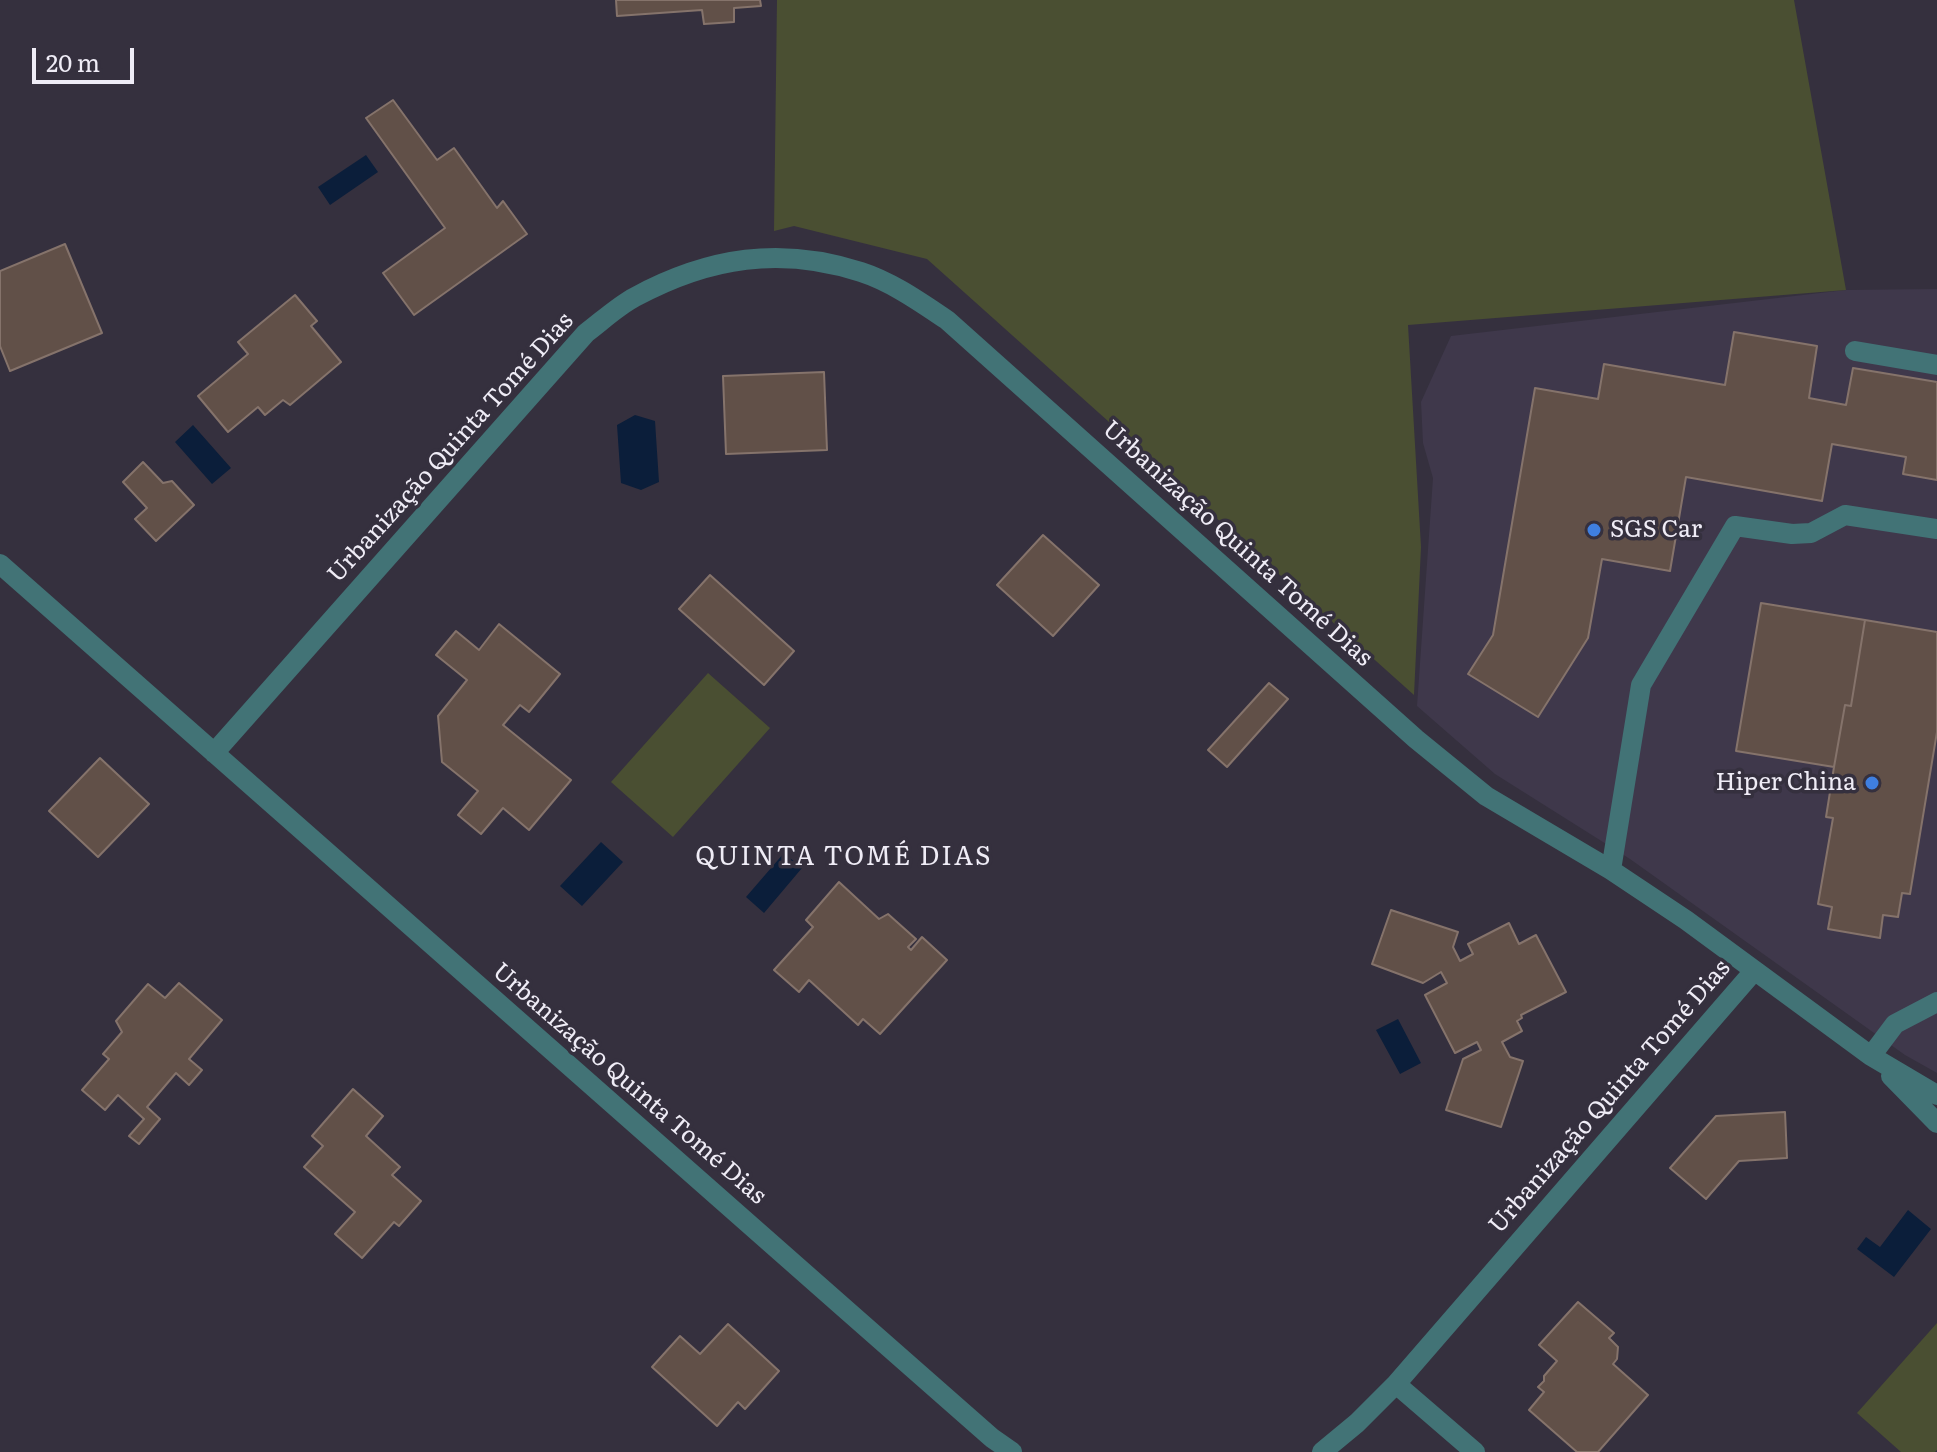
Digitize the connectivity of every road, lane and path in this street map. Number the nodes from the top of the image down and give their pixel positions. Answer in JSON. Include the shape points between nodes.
{"nodes":[{"id":1,"x":1855,"y":351,"type":"dead end"},
{"id":2,"x":1937,"y":365,"type":"edge"},
{"id":3,"x":1937,"y":529,"type":"edge"},
{"id":4,"x":0,"y":564,"type":"edge"},
{"id":5,"x":214,"y":753,"type":"junction"},
{"id":6,"x":1611,"y":870,"type":"junction"},
{"id":7,"x":1754,"y":971,"type":"junction"},
{"id":8,"x":1937,"y":1002,"type":"edge"},
{"id":9,"x":1871,"y":1056,"type":"junction"},
{"id":10,"x":1937,"y":1095,"type":"edge"},
{"id":11,"x":1937,"y":1123,"type":"edge"},
{"id":12,"x":1396,"y":1384,"type":"junction"},
{"id":13,"x":1012,"y":1452,"type":"edge"},
{"id":14,"x":1322,"y":1452,"type":"edge"},
{"id":15,"x":1475,"y":1452,"type":"edge"}],
"edges":[{"from":1,"to":2,"type":"street"},
{"from":3,"to":6,"type":"street","via":[[1845,515],[1811,533],[1735,526],[1641,685]]},
{"from":4,"to":5,"type":"street","name":"Urbanização Quinta Tomé Dias"},
{"from":5,"to":6,"type":"street","name":"Urbanização Quinta Tomé Dias","via":[[586,333],[633,298],[693,271],[764,257],[815,260],[905,292],[947,320],[1416,739],[1486,796]]},
{"from":5,"to":13,"type":"street","name":"Urbanização Quinta Tomé Dias"},
{"from":6,"to":7,"type":"street","name":"Urbanização Quinta Tomé Dias"},
{"from":7,"to":9,"type":"street"},
{"from":7,"to":12,"type":"street","name":"Urbanização Quinta Tomé Dias"},
{"from":8,"to":9,"type":"street","via":[[1895,1024]]},
{"from":9,"to":10,"type":"street"},
{"from":9,"to":11,"type":"street"},
{"from":12,"to":14,"type":"street","name":"Urbanização Quinta Tomé Dias"},
{"from":12,"to":15,"type":"street"}]}
